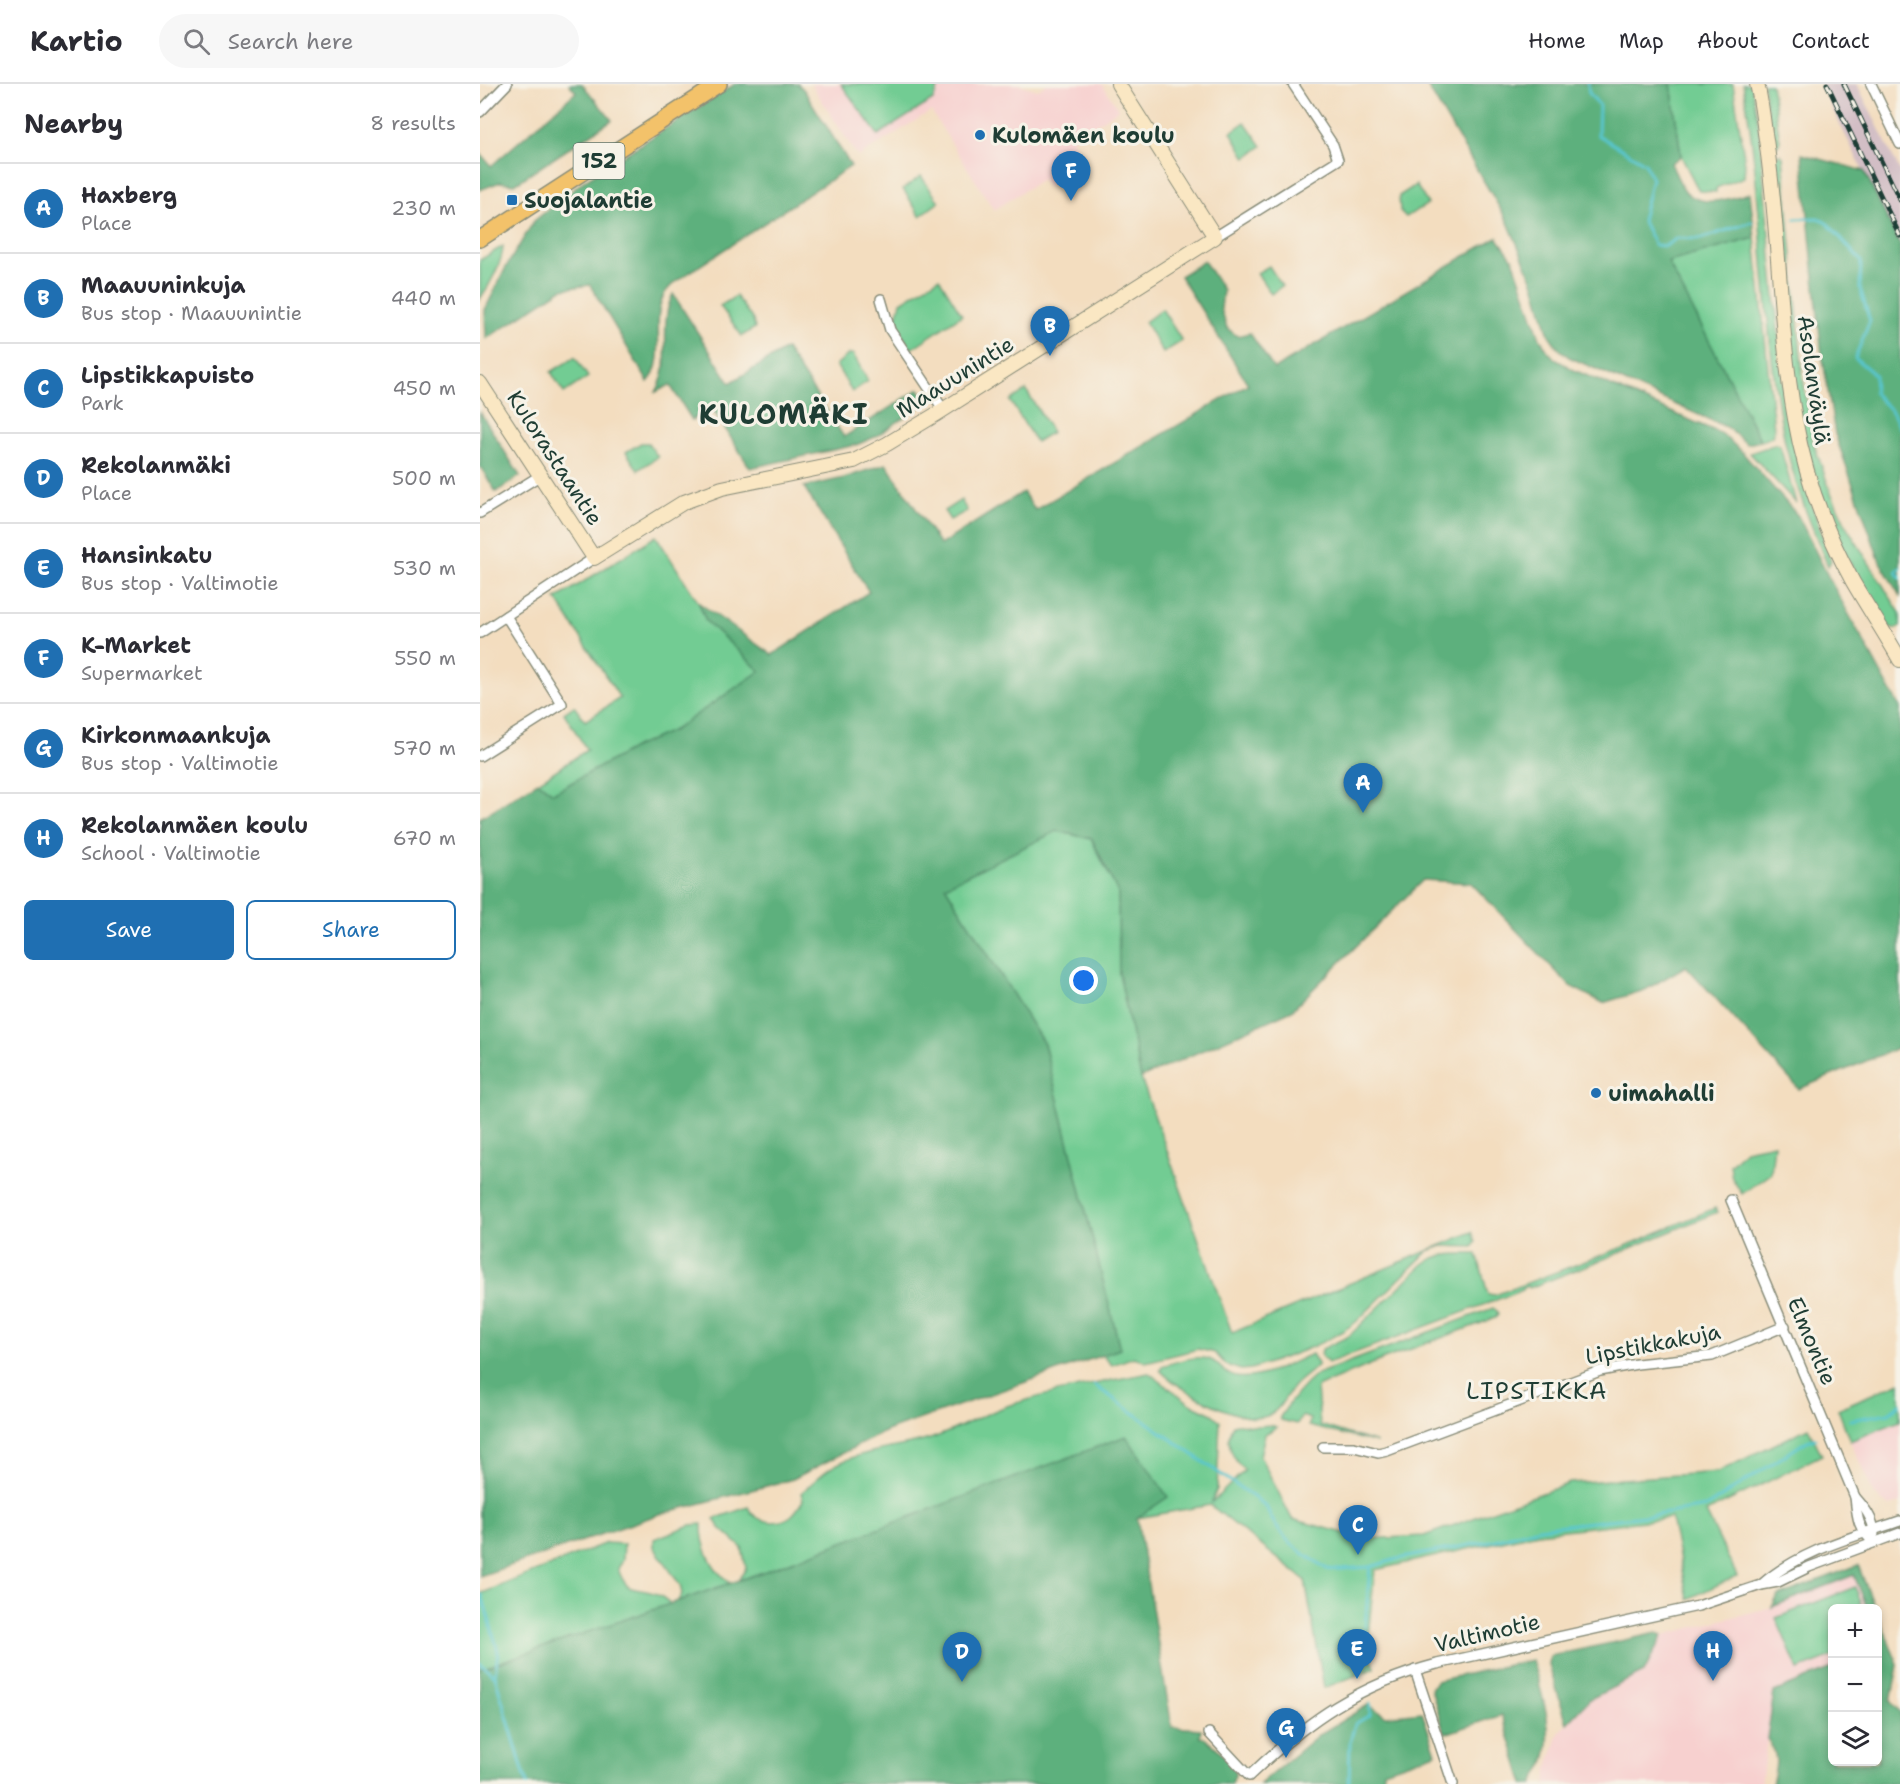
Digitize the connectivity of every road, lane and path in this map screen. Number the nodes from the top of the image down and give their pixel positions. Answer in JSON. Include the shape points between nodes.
{"nodes":[{"id":1,"x":507,"y":84,"type":"edge"},
{"id":2,"x":719,"y":84,"type":"edge"},
{"id":3,"x":1118,"y":84,"type":"edge"},
{"id":4,"x":1293,"y":84,"type":"edge"},
{"id":5,"x":1757,"y":84,"type":"edge"},
{"id":6,"x":1871,"y":84,"type":"edge"},
{"id":7,"x":480,"y":112,"type":"edge"},
{"id":8,"x":1900,"y":144,"type":"edge"},
{"id":9,"x":1215,"y":237,"type":"junction"},
{"id":10,"x":480,"y":240,"type":"edge"},
{"id":11,"x":881,"y":299,"type":"dead end"},
{"id":12,"x":482,"y":388,"type":"edge"},
{"id":13,"x":943,"y":410,"type":"junction"},
{"id":14,"x":541,"y":475,"type":"junction"},
{"id":15,"x":480,"y":513,"type":"edge"},
{"id":16,"x":594,"y":558,"type":"junction"},
{"id":17,"x":506,"y":616,"type":"junction"},
{"id":18,"x":480,"y":633,"type":"edge"},
{"id":19,"x":1898,"y":656,"type":"edge"},
{"id":20,"x":480,"y":756,"type":"edge"},
{"id":21,"x":1731,"y":1200,"type":"dead end"},
{"id":22,"x":1785,"y":1326,"type":"junction"},
{"id":23,"x":1323,"y":1447,"type":"dead end"},
{"id":24,"x":1855,"y":1497,"type":"junction"},
{"id":25,"x":1900,"y":1521,"type":"edge"},
{"id":26,"x":1875,"y":1529,"type":"junction"},
{"id":27,"x":1900,"y":1533,"type":"edge"},
{"id":28,"x":1863,"y":1534,"type":"junction"},
{"id":29,"x":1874,"y":1542,"type":"junction"},
{"id":30,"x":1761,"y":1585,"type":"junction"},
{"id":31,"x":1414,"y":1670,"type":"junction"},
{"id":32,"x":1209,"y":1733,"type":"dead end"},
{"id":33,"x":1453,"y":1784,"type":"edge"}],
"edges":[{"from":1,"to":7,"type":"street"},
{"from":2,"to":10,"type":"main road","number":"152"},
{"from":3,"to":9,"type":"street"},
{"from":4,"to":9,"type":"street","name":"Maauunintie","via":[[1338,160]]},
{"from":5,"to":19,"type":"street","name":"Asolanväylä","via":[[1773,192],[1790,379],[1803,457],[1830,535]]},
{"from":6,"to":8,"type":"street"},
{"from":9,"to":13,"type":"street","name":"Maauunintie"},
{"from":11,"to":13,"type":"street","via":[[890,330]]},
{"from":12,"to":14,"type":"street","name":"Kulorastaantie"},
{"from":13,"to":16,"type":"street","name":"Maauunintie","via":[[854,461],[722,488],[684,501]]},
{"from":14,"to":15,"type":"street"},
{"from":14,"to":16,"type":"street","name":"Kulorastaantie"},
{"from":16,"to":17,"type":"street","name":"Maauunintie"},
{"from":17,"to":18,"type":"street","name":"Maauunintie"},
{"from":17,"to":20,"type":"street","via":[[562,704]]},
{"from":21,"to":22,"type":"street","name":"Elmontie"},
{"from":22,"to":23,"type":"street","name":"Lipstikkakuja","via":[[1712,1356],[1600,1371],[1378,1453],[1354,1447]]},
{"from":22,"to":24,"type":"street","name":"Elmontie"},
{"from":24,"to":26,"type":"street","name":"Elmontie","via":[[1867,1510]]},
{"from":24,"to":28,"type":"street","name":"Elmontie"},
{"from":25,"to":26,"type":"street","name":"Valtimotie"},
{"from":26,"to":28,"type":"street","name":"Valtimotie"},
{"from":26,"to":29,"type":"street"},
{"from":27,"to":29,"type":"street","name":"Valtimotie"},
{"from":28,"to":29,"type":"street"},
{"from":28,"to":30,"type":"street","name":"Valtimotie","via":[[1805,1557],[1774,1573]]},
{"from":29,"to":30,"type":"street","name":"Valtimotie","via":[[1778,1582]]},
{"from":30,"to":31,"type":"street","name":"Valtimotie","via":[[1666,1614]]},
{"from":31,"to":32,"type":"street","name":"Valtimotie","via":[[1380,1682],[1324,1712],[1249,1776]]},
{"from":31,"to":33,"type":"street"}]}
